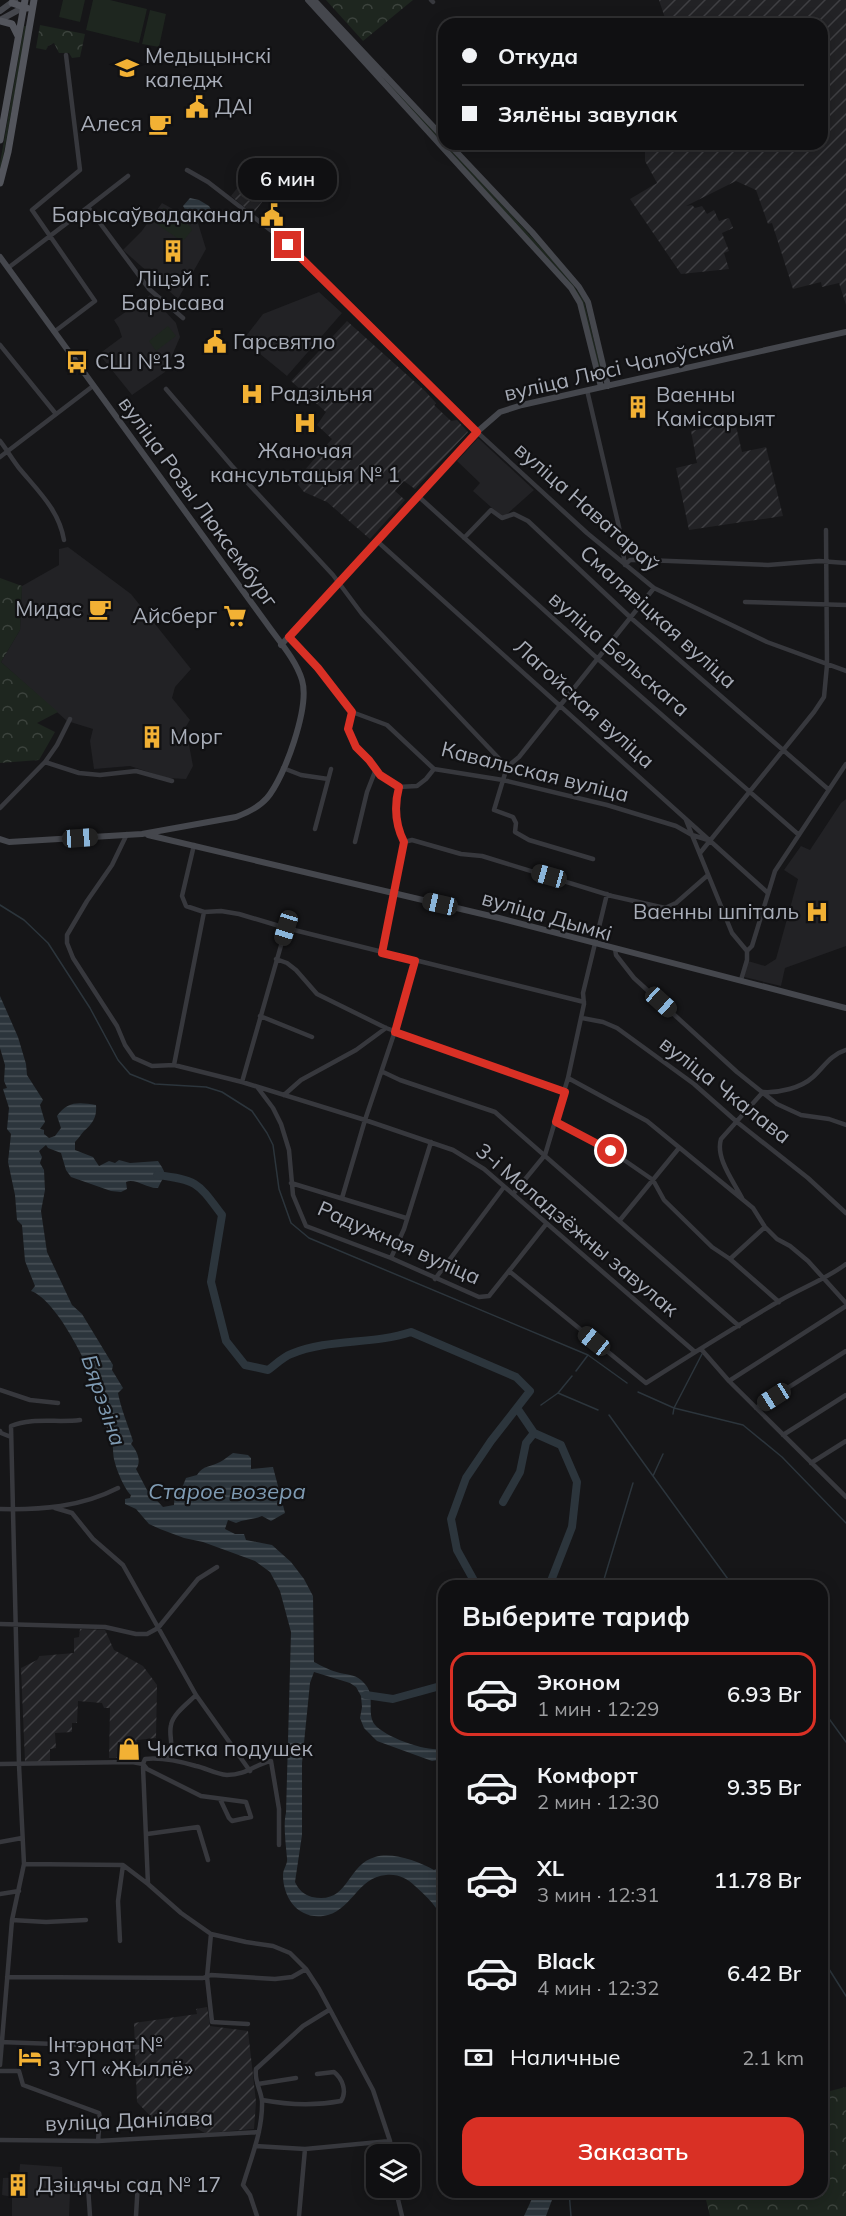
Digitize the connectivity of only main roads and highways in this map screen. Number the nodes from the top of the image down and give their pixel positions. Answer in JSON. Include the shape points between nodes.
{"nodes":[{"id":1,"x":33,"y":0,"type":"edge"},
{"id":2,"x":14,"y":1,"type":"edge"},
{"id":3,"x":24,"y":3,"type":"edge"},
{"id":4,"x":32,"y":15,"type":"junction"},
{"id":5,"x":0,"y":20,"type":"edge"},
{"id":6,"x":18,"y":36,"type":"junction"},
{"id":7,"x":0,"y":140,"type":"edge"},
{"id":8,"x":0,"y":183,"type":"edge"}],
"edges":[{"from":1,"to":3,"type":"main road"},
{"from":1,"to":4,"type":"main road"},
{"from":2,"to":3,"type":"main road"},
{"from":3,"to":4,"type":"main road"},
{"from":3,"to":6,"type":"main road"},
{"from":4,"to":8,"type":"main road"},
{"from":5,"to":6,"type":"main road","via":[[12,24]]},
{"from":6,"to":7,"type":"main road"}]}
